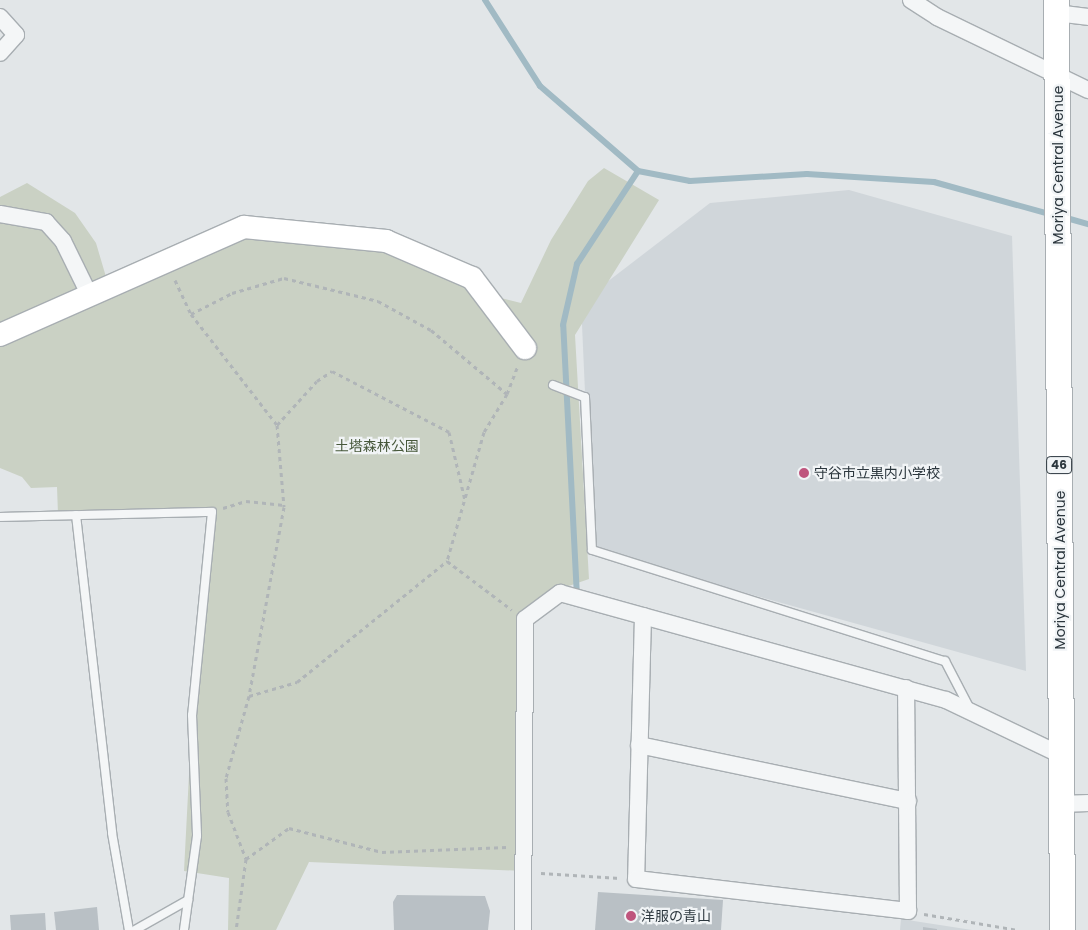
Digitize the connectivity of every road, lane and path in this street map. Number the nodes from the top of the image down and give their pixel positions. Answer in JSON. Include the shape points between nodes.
{"nodes":[{"id":1,"x":911,"y":0,"type":"edge"},
{"id":2,"x":1056,"y":7,"type":"edge"},
{"id":3,"x":0,"y":17,"type":"edge"},
{"id":4,"x":1088,"y":17,"type":"edge"},
{"id":5,"x":0,"y":53,"type":"edge"},
{"id":6,"x":1057,"y":75,"type":"junction"},
{"id":7,"x":1088,"y":90,"type":"edge"},
{"id":8,"x":0,"y":214,"type":"edge"},
{"id":9,"x":166,"y":261,"type":"junction"},
{"id":10,"x":90,"y":296,"type":"junction"},
{"id":11,"x":191,"y":314,"type":"junction"},
{"id":12,"x":0,"y":335,"type":"edge"},
{"id":13,"x":525,"y":348,"type":"joint"},
{"id":14,"x":553,"y":385,"type":"dead end"},
{"id":15,"x":507,"y":394,"type":"junction"},
{"id":16,"x":277,"y":424,"type":"junction"},
{"id":17,"x":464,"y":501,"type":"junction"},
{"id":18,"x":284,"y":505,"type":"junction"},
{"id":19,"x":212,"y":512,"type":"junction"},
{"id":20,"x":76,"y":515,"type":"junction"},
{"id":21,"x":0,"y":517,"type":"edge"},
{"id":22,"x":447,"y":561,"type":"junction"},
{"id":23,"x":643,"y":616,"type":"junction"},
{"id":24,"x":525,"y":620,"type":"junction"},
{"id":25,"x":906,"y":688,"type":"junction"},
{"id":26,"x":249,"y":696,"type":"junction"},
{"id":27,"x":972,"y":713,"type":"junction"},
{"id":28,"x":639,"y":745,"type":"junction"},
{"id":29,"x":1061,"y":755,"type":"junction"},
{"id":30,"x":908,"y":801,"type":"junction"},
{"id":31,"x":1088,"y":803,"type":"edge"},
{"id":32,"x":1060,"y":804,"type":"junction"},
{"id":33,"x":523,"y":847,"type":"junction"},
{"id":34,"x":246,"y":858,"type":"junction"},
{"id":35,"x":523,"y":871,"type":"junction"},
{"id":36,"x":636,"y":879,"type":"junction"},
{"id":37,"x":188,"y":900,"type":"junction"},
{"id":38,"x":908,"y":911,"type":"junction"},
{"id":39,"x":129,"y":930,"type":"edge"},
{"id":40,"x":135,"y":930,"type":"edge"},
{"id":41,"x":184,"y":930,"type":"edge"},
{"id":42,"x":236,"y":930,"type":"edge"},
{"id":43,"x":524,"y":930,"type":"edge"},
{"id":44,"x":1019,"y":930,"type":"edge"},
{"id":45,"x":1062,"y":930,"type":"edge"}],
"edges":[{"from":1,"to":6,"type":"street","via":[[937,17]]},
{"from":2,"to":4,"type":"street"},
{"from":2,"to":6,"type":"main road","name":"Moriya Central Avenue","number":"46"},
{"from":3,"to":5,"type":"street","via":[[16,35]]},
{"from":6,"to":7,"type":"street"},
{"from":6,"to":29,"type":"main road","name":"Moriya Central Avenue","number":"46"},
{"from":8,"to":10,"type":"street","via":[[46,222],[63,241]]},
{"from":9,"to":10,"type":"street"},
{"from":9,"to":11,"type":"path"},
{"from":9,"to":13,"type":"street","via":[[244,227],[386,241],[472,278]]},
{"from":10,"to":12,"type":"street"},
{"from":11,"to":15,"type":"path","via":[[232,293],[284,278],[378,301],[431,330]]},
{"from":11,"to":16,"type":"path"},
{"from":13,"to":15,"type":"path"},
{"from":14,"to":27,"type":"lane","via":[[585,396],[592,550],[945,660]]},
{"from":15,"to":17,"type":"path","via":[[484,432]]},
{"from":16,"to":17,"type":"path","via":[[317,381],[332,371],[449,432]]},
{"from":16,"to":18,"type":"path"},
{"from":17,"to":22,"type":"path"},
{"from":18,"to":19,"type":"path","via":[[246,502]]},
{"from":18,"to":26,"type":"path"},
{"from":19,"to":20,"type":"lane"},
{"from":19,"to":37,"type":"lane","via":[[192,715],[197,836]]},
{"from":20,"to":21,"type":"lane"},
{"from":20,"to":39,"type":"lane","via":[[112,833]]},
{"from":22,"to":24,"type":"path"},
{"from":22,"to":26,"type":"path","via":[[296,682]]},
{"from":23,"to":24,"type":"street","via":[[560,593]]},
{"from":23,"to":25,"type":"street"},
{"from":23,"to":28,"type":"street"},
{"from":24,"to":33,"type":"street"},
{"from":25,"to":27,"type":"street","via":[[946,700]]},
{"from":25,"to":30,"type":"street"},
{"from":26,"to":34,"type":"path","via":[[226,778],[228,812]]},
{"from":27,"to":29,"type":"street"},
{"from":28,"to":30,"type":"street"},
{"from":28,"to":36,"type":"street"},
{"from":29,"to":32,"type":"main road","name":"Moriya Central Avenue","number":"46"},
{"from":30,"to":38,"type":"street"},
{"from":31,"to":32,"type":"street"},
{"from":32,"to":45,"type":"main road","name":"Moriya Central Avenue","number":"46"},
{"from":33,"to":34,"type":"path","via":[[382,852],[289,828]]},
{"from":33,"to":35,"type":"street"},
{"from":34,"to":42,"type":"path"},
{"from":35,"to":36,"type":"path"},
{"from":35,"to":43,"type":"street"},
{"from":36,"to":38,"type":"street"},
{"from":37,"to":40,"type":"lane"},
{"from":37,"to":41,"type":"lane"},
{"from":38,"to":44,"type":"path"}]}
